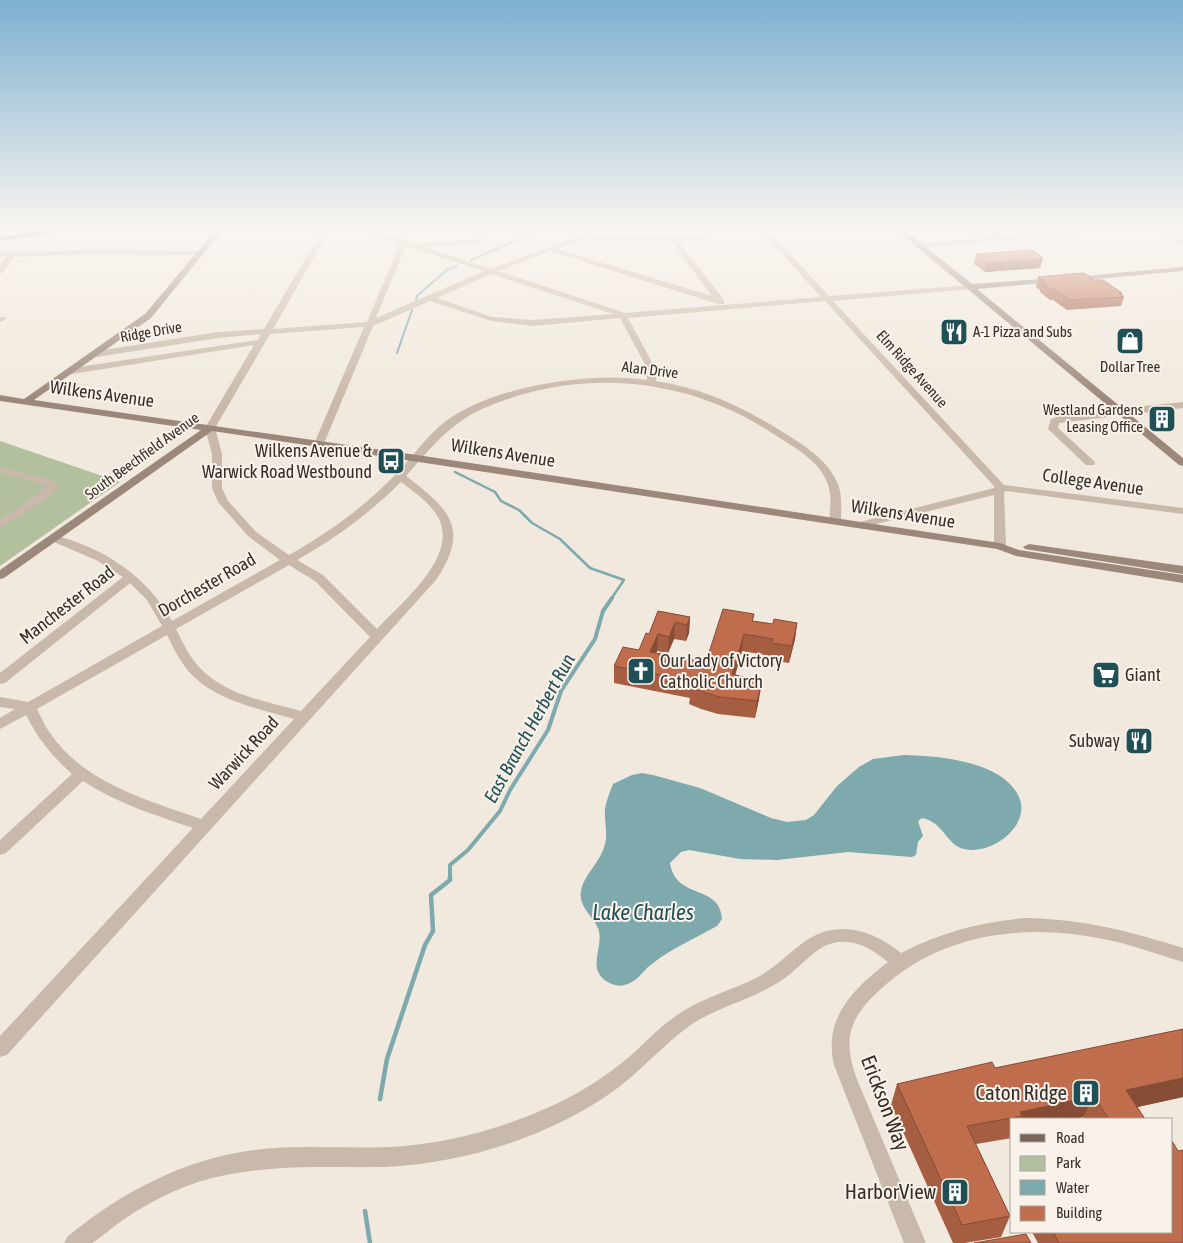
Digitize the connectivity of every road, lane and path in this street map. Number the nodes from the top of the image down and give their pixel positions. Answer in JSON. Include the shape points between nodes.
{"nodes":[{"id":1,"x":174,"y":285,"type":"edge"},
{"id":2,"x":295,"y":285,"type":"edge"},
{"id":3,"x":389,"y":285,"type":"edge"},
{"id":4,"x":461,"y":285,"type":"edge"},
{"id":5,"x":532,"y":285,"type":"edge"},
{"id":6,"x":668,"y":285,"type":"edge"},
{"id":7,"x":708,"y":285,"type":"edge"},
{"id":8,"x":816,"y":285,"type":"edge"},
{"id":9,"x":967,"y":285,"type":"edge"},
{"id":10,"x":994,"y":285,"type":"edge"},
{"id":11,"x":970,"y":287,"type":"junction"},
{"id":12,"x":431,"y":298,"type":"junction"},
{"id":13,"x":829,"y":299,"type":"junction"},
{"id":14,"x":720,"y":301,"type":"junction"},
{"id":15,"x":725,"y":308,"type":"junction"},
{"id":16,"x":623,"y":316,"type":"junction"},
{"id":17,"x":370,"y":324,"type":"junction"},
{"id":18,"x":267,"y":332,"type":"junction"},
{"id":19,"x":261,"y":342,"type":"junction"},
{"id":20,"x":97,"y":354,"type":"junction"},
{"id":21,"x":72,"y":371,"type":"junction"},
{"id":22,"x":651,"y":382,"type":"junction"},
{"id":23,"x":1183,"y":397,"type":"edge"},
{"id":24,"x":0,"y":398,"type":"edge"},
{"id":25,"x":27,"y":401,"type":"junction"},
{"id":26,"x":1183,"y":405,"type":"edge"},
{"id":27,"x":1116,"y":409,"type":"junction"},
{"id":28,"x":210,"y":428,"type":"junction"},
{"id":29,"x":319,"y":444,"type":"junction"},
{"id":30,"x":417,"y":458,"type":"junction"},
{"id":31,"x":1090,"y":463,"type":"dead end"},
{"id":32,"x":1183,"y":463,"type":"edge"},
{"id":33,"x":0,"y":470,"type":"edge"},
{"id":34,"x":400,"y":476,"type":"junction"},
{"id":35,"x":999,"y":490,"type":"junction"},
{"id":36,"x":1183,"y":511,"type":"edge"},
{"id":37,"x":835,"y":521,"type":"junction"},
{"id":38,"x":0,"y":525,"type":"edge"},
{"id":39,"x":860,"y":525,"type":"junction"},
{"id":40,"x":53,"y":538,"type":"junction"},
{"id":41,"x":1000,"y":546,"type":"junction"},
{"id":42,"x":289,"y":561,"type":"junction"},
{"id":43,"x":1183,"y":570,"type":"edge"},
{"id":44,"x":0,"y":575,"type":"edge"},
{"id":45,"x":131,"y":576,"type":"junction"},
{"id":46,"x":1183,"y":579,"type":"edge"},
{"id":47,"x":169,"y":628,"type":"junction"},
{"id":48,"x":377,"y":637,"type":"junction"},
{"id":49,"x":0,"y":680,"type":"edge"},
{"id":50,"x":0,"y":702,"type":"edge"},
{"id":51,"x":29,"y":707,"type":"junction"},
{"id":52,"x":304,"y":717,"type":"junction"},
{"id":53,"x":0,"y":724,"type":"edge"},
{"id":54,"x":81,"y":774,"type":"junction"},
{"id":55,"x":204,"y":826,"type":"junction"},
{"id":56,"x":0,"y":849,"type":"edge"},
{"id":57,"x":1183,"y":955,"type":"edge"},
{"id":58,"x":900,"y":962,"type":"junction"},
{"id":59,"x":0,"y":1049,"type":"edge"},
{"id":60,"x":74,"y":1243,"type":"edge"},
{"id":61,"x":915,"y":1243,"type":"edge"}],
"edges":[{"from":1,"to":20,"type":"street","via":[[152,312]]},
{"from":2,"to":18,"type":"street","name":"South Beechfield Avenue"},
{"from":3,"to":17,"type":"street"},
{"from":4,"to":12,"type":"street","name":"Ridge Drive"},
{"from":5,"to":16,"type":"street"},
{"from":6,"to":14,"type":"street"},
{"from":7,"to":14,"type":"street"},
{"from":8,"to":13,"type":"street","name":"Elm Ridge Avenue"},
{"from":9,"to":11,"type":"street"},
{"from":10,"to":11,"type":"street"},
{"from":11,"to":13,"type":"street"},
{"from":11,"to":27,"type":"street"},
{"from":12,"to":16,"type":"street","via":[[509,322]]},
{"from":12,"to":17,"type":"street","name":"Ridge Drive"},
{"from":13,"to":15,"type":"street"},
{"from":13,"to":35,"type":"street","name":"Elm Ridge Avenue","via":[[999,485]]},
{"from":14,"to":15,"type":"street"},
{"from":15,"to":16,"type":"street"},
{"from":16,"to":22,"type":"street","via":[[650,366]]},
{"from":17,"to":18,"type":"street","name":"Ridge Drive"},
{"from":17,"to":29,"type":"street"},
{"from":18,"to":19,"type":"street","name":"South Beechfield Avenue"},
{"from":18,"to":20,"type":"street","name":"Ridge Drive","via":[[208,336]]},
{"from":19,"to":21,"type":"street"},
{"from":19,"to":28,"type":"street","name":"South Beechfield Avenue"},
{"from":20,"to":21,"type":"street"},
{"from":21,"to":25,"type":"street"},
{"from":22,"to":30,"type":"street","name":"Alan Drive","via":[[594,380],[541,387],[501,398],[449,424]]},
{"from":22,"to":37,"type":"street","name":"Alan Drive","via":[[697,392],[730,404],[810,455],[832,481],[836,492]]},
{"from":23,"to":27,"type":"street"},
{"from":24,"to":25,"type":"street","name":"Wilkens Avenue"},
{"from":25,"to":28,"type":"street","name":"Wilkens Avenue"},
{"from":26,"to":27,"type":"street"},
{"from":27,"to":31,"type":"street","via":[[1061,418],[1052,423],[1053,429]]},
{"from":27,"to":32,"type":"street"},
{"from":28,"to":29,"type":"street","name":"Wilkens Avenue"},
{"from":28,"to":40,"type":"street","name":"South Beechfield Avenue"},
{"from":28,"to":42,"type":"street","via":[[217,454],[217,488],[223,502],[252,534]]},
{"from":29,"to":30,"type":"street","name":"Wilkens Avenue"},
{"from":30,"to":34,"type":"street","name":"Dorchester Road"},
{"from":30,"to":37,"type":"street","name":"Wilkens Avenue"},
{"from":33,"to":38,"type":"street","via":[[53,486],[47,494]]},
{"from":34,"to":42,"type":"street","name":"Dorchester Road","via":[[345,526]]},
{"from":34,"to":48,"type":"street","name":"Warwick Road","via":[[440,511],[448,529],[448,540],[446,553],[432,577]]},
{"from":35,"to":36,"type":"street","name":"College Avenue","via":[[1007,488]]},
{"from":35,"to":39,"type":"street","name":"College Avenue"},
{"from":35,"to":41,"type":"street"},
{"from":37,"to":39,"type":"street","name":"Wilkens Avenue"},
{"from":39,"to":41,"type":"street","name":"Wilkens Avenue"},
{"from":40,"to":44,"type":"street","name":"South Beechfield Avenue"},
{"from":40,"to":45,"type":"street","via":[[94,554]]},
{"from":41,"to":43,"type":"street","name":"Wilkens Avenue","via":[[1016,545]]},
{"from":41,"to":46,"type":"street","name":"Wilkens Avenue","via":[[1016,553]]},
{"from":42,"to":47,"type":"street","name":"Dorchester Road"},
{"from":42,"to":48,"type":"street","via":[[319,578]]},
{"from":45,"to":47,"type":"street","via":[[151,596]]},
{"from":45,"to":49,"type":"street","name":"Manchester Road"},
{"from":47,"to":51,"type":"street","name":"Dorchester Road"},
{"from":47,"to":52,"type":"street","via":[[187,660],[210,683],[226,692]]},
{"from":48,"to":52,"type":"street","name":"Warwick Road"},
{"from":50,"to":51,"type":"street"},
{"from":51,"to":53,"type":"street","name":"Dorchester Road"},
{"from":51,"to":54,"type":"street","via":[[52,746]]},
{"from":52,"to":55,"type":"street","name":"Warwick Road"},
{"from":54,"to":55,"type":"street","via":[[102,788]]},
{"from":54,"to":56,"type":"street"},
{"from":55,"to":59,"type":"street","name":"Warwick Road"},
{"from":57,"to":58,"type":"street","name":"Erickson Way","via":[[1102,932],[1049,926],[1006,926],[952,936]]},
{"from":58,"to":60,"type":"street","via":[[881,946],[855,936],[838,935],[824,939],[809,946],[778,974],[687,1018],[598,1091],[544,1118],[454,1149],[383,1157],[284,1157],[222,1165],[191,1173],[113,1214]]},
{"from":58,"to":61,"type":"street","name":"Erickson Way","via":[[867,990],[853,1007],[840,1033],[839,1049]]}]}
